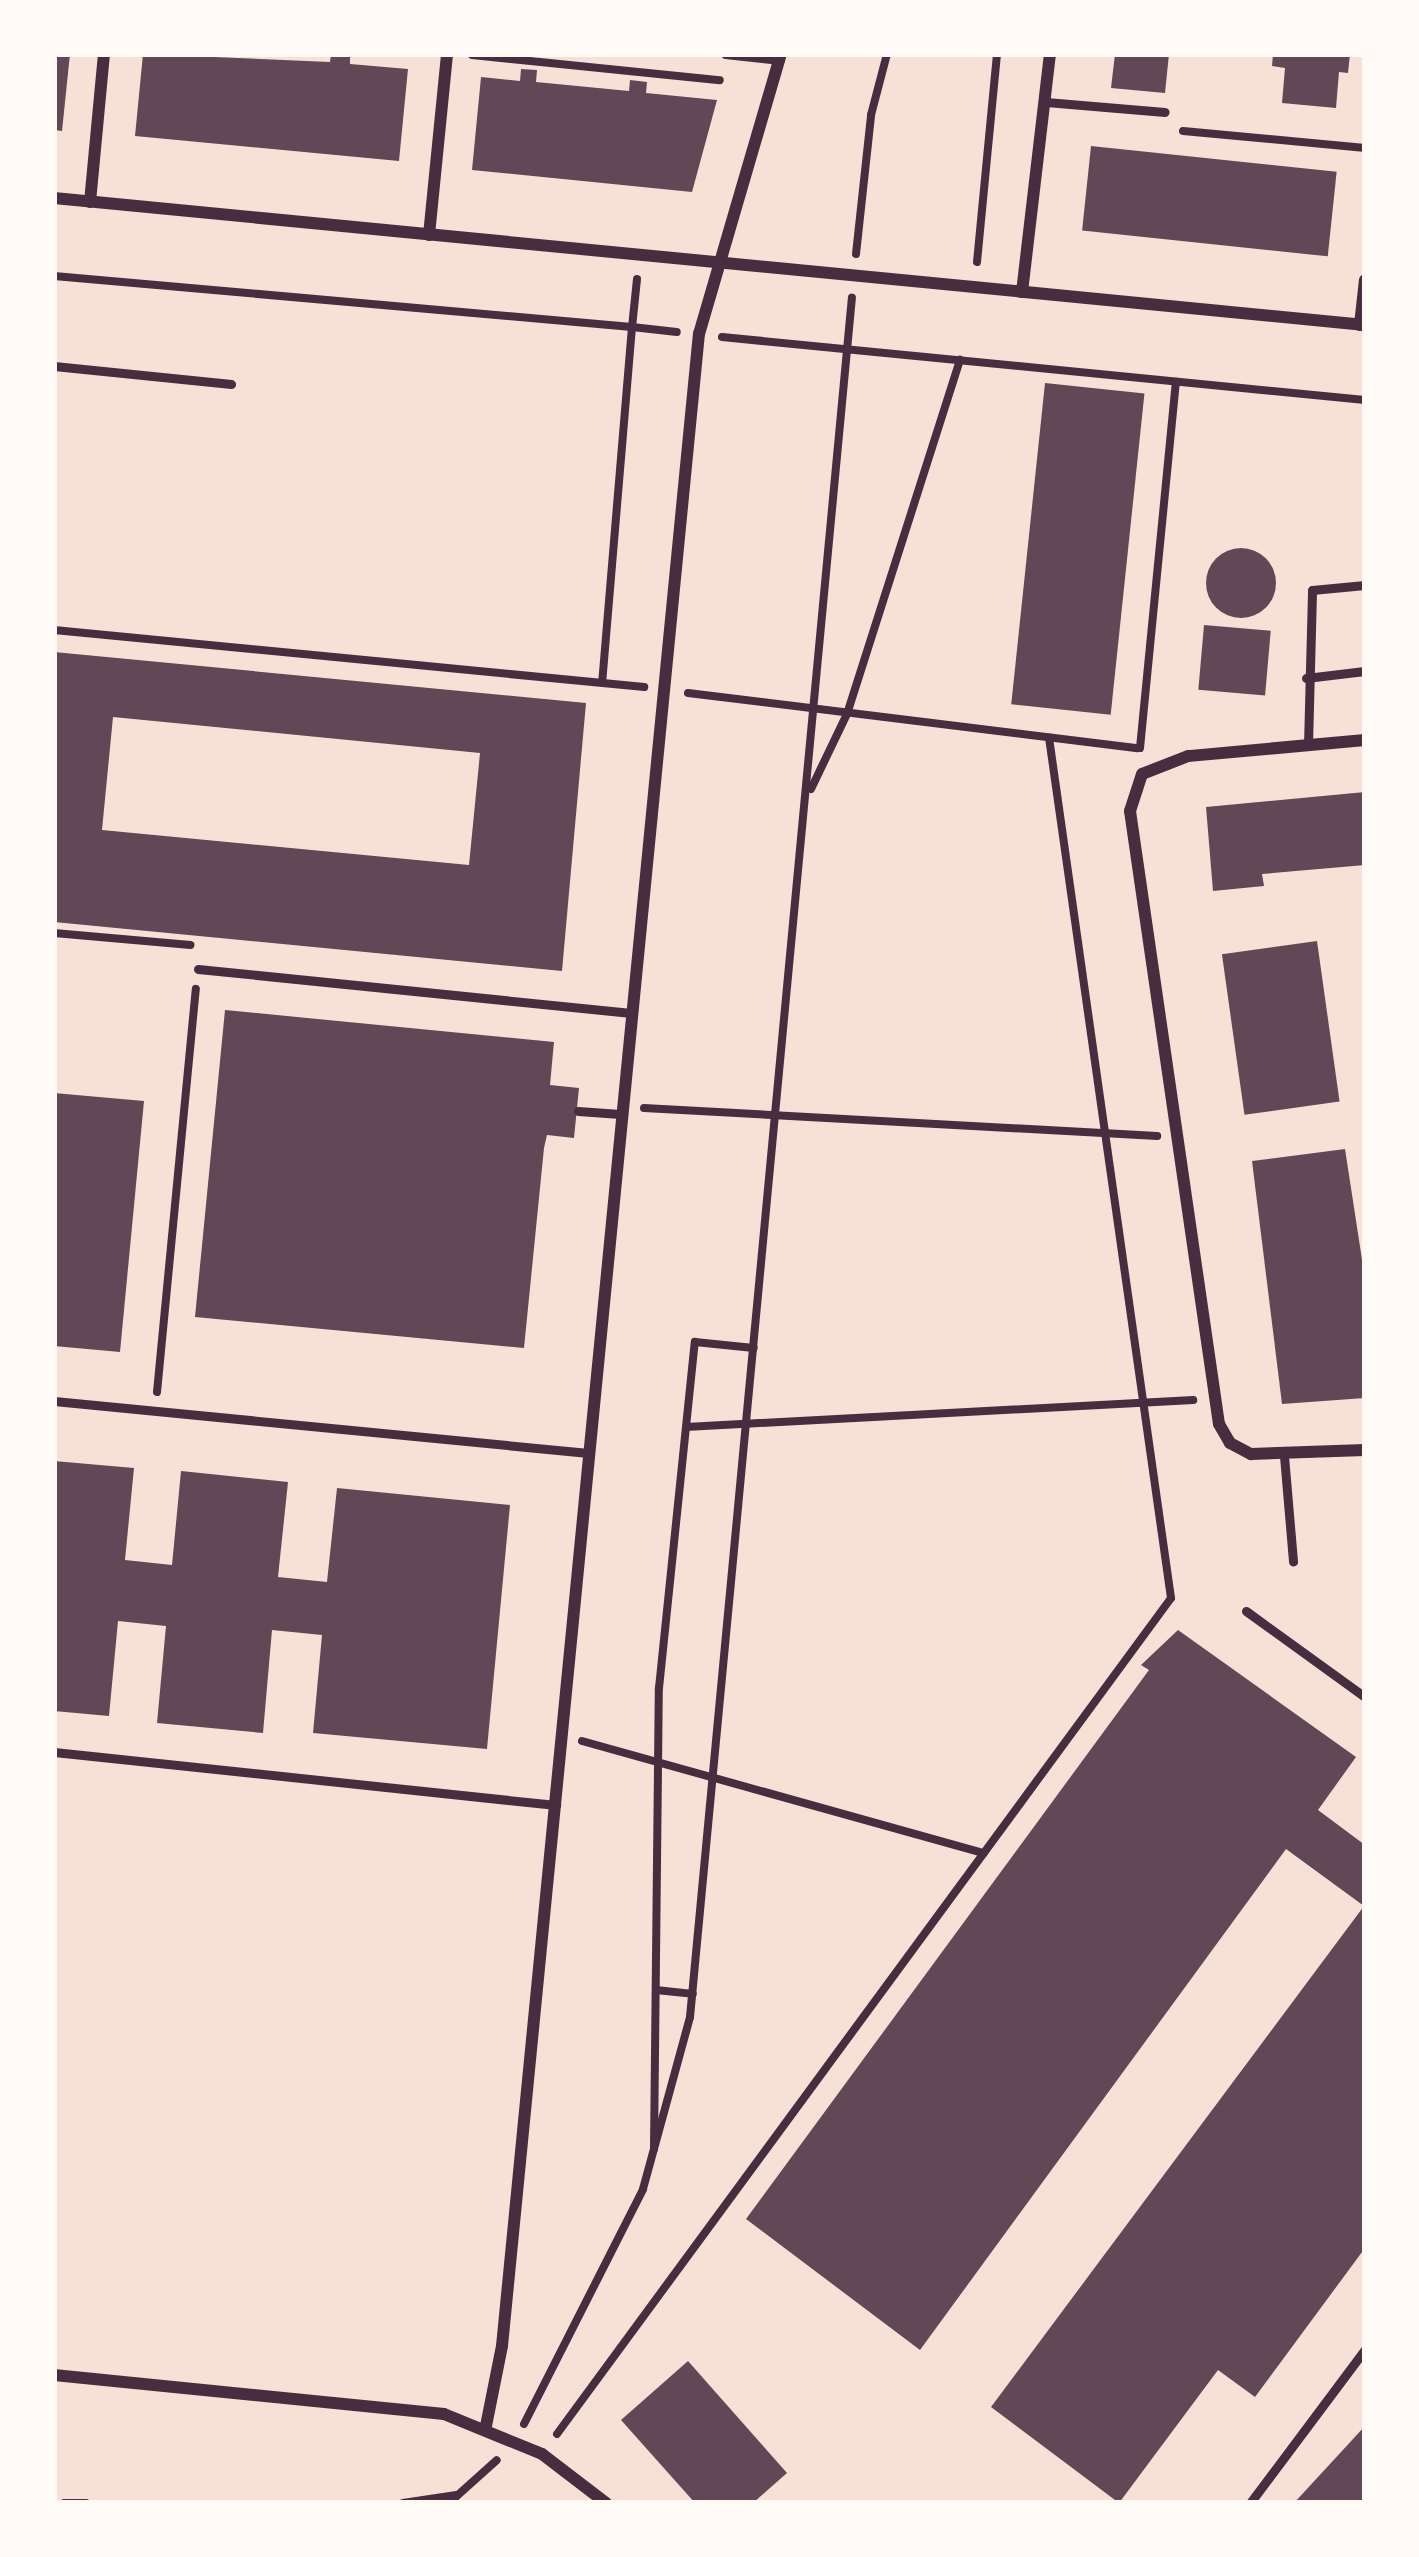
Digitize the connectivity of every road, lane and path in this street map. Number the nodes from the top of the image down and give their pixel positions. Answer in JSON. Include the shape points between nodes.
{"nodes":[{"id":1,"x":104,"y":54,"type":"edge"},
{"id":2,"x":447,"y":54,"type":"edge"},
{"id":3,"x":459,"y":54,"type":"edge"},
{"id":4,"x":724,"y":54,"type":"edge"},
{"id":5,"x":887,"y":54,"type":"edge"},
{"id":6,"x":997,"y":54,"type":"edge"},
{"id":7,"x":1050,"y":54,"type":"edge"},
{"id":8,"x":780,"y":57,"type":"edge"},
{"id":9,"x":773,"y":85,"type":"junction"},
{"id":10,"x":1046,"y":102,"type":"junction"},
{"id":11,"x":1165,"y":112,"type":"dead end"},
{"id":12,"x":1183,"y":131,"type":"dead end"},
{"id":13,"x":1365,"y":148,"type":"edge"},
{"id":14,"x":54,"y":198,"type":"edge"},
{"id":15,"x":90,"y":202,"type":"junction"},
{"id":16,"x":429,"y":235,"type":"junction"},
{"id":17,"x":640,"y":254,"type":"junction"},
{"id":18,"x":716,"y":262,"type":"junction"},
{"id":19,"x":54,"y":276,"type":"edge"},
{"id":20,"x":854,"y":276,"type":"junction"},
{"id":21,"x":1365,"y":280,"type":"edge"},
{"id":22,"x":974,"y":288,"type":"junction"},
{"id":23,"x":1022,"y":292,"type":"junction"},
{"id":24,"x":1362,"y":325,"type":"edge"},
{"id":25,"x":632,"y":327,"type":"junction"},
{"id":26,"x":699,"y":334,"type":"junction"},
{"id":27,"x":848,"y":349,"type":"junction"},
{"id":28,"x":960,"y":360,"type":"junction"},
{"id":29,"x":54,"y":366,"type":"edge"},
{"id":30,"x":1176,"y":382,"type":"junction"},
{"id":31,"x":231,"y":384,"type":"dead end"},
{"id":32,"x":1365,"y":400,"type":"edge"},
{"id":33,"x":1365,"y":585,"type":"edge"},
{"id":34,"x":54,"y":630,"type":"edge"},
{"id":35,"x":1365,"y":670,"type":"edge"},
{"id":36,"x":1306,"y":677,"type":"junction"},
{"id":37,"x":602,"y":682,"type":"junction"},
{"id":38,"x":659,"y":689,"type":"junction"},
{"id":39,"x":811,"y":710,"type":"junction"},
{"id":40,"x":847,"y":714,"type":"junction"},
{"id":41,"x":1049,"y":738,"type":"junction"},
{"id":42,"x":1365,"y":740,"type":"edge"},
{"id":43,"x":1308,"y":745,"type":"junction"},
{"id":44,"x":1140,"y":748,"type":"junction"},
{"id":45,"x":1142,"y":774,"type":"junction"},
{"id":46,"x":808,"y":795,"type":"junction"},
{"id":47,"x":198,"y":968,"type":"joint"},
{"id":48,"x":629,"y":1012,"type":"junction"},
{"id":49,"x":578,"y":1111,"type":"dead end"},
{"id":50,"x":620,"y":1111,"type":"junction"},
{"id":51,"x":778,"y":1113,"type":"junction"},
{"id":52,"x":1106,"y":1132,"type":"junction"},
{"id":53,"x":1176,"y":1137,"type":"junction"},
{"id":54,"x":754,"y":1348,"type":"junction"},
{"id":55,"x":1215,"y":1398,"type":"junction"},
{"id":56,"x":54,"y":1401,"type":"edge"},
{"id":57,"x":1144,"y":1403,"type":"junction"},
{"id":58,"x":156,"y":1411,"type":"junction"},
{"id":59,"x":746,"y":1425,"type":"junction"},
{"id":60,"x":686,"y":1427,"type":"junction"},
{"id":61,"x":1365,"y":1450,"type":"edge"},
{"id":62,"x":589,"y":1453,"type":"junction"},
{"id":63,"x":1284,"y":1456,"type":"junction"},
{"id":64,"x":1293,"y":1562,"type":"dead end"},
{"id":65,"x":1246,"y":1612,"type":"dead end"},
{"id":66,"x":1365,"y":1697,"type":"edge"},
{"id":67,"x":563,"y":1736,"type":"junction"},
{"id":68,"x":54,"y":1752,"type":"edge"},
{"id":69,"x":656,"y":1762,"type":"junction"},
{"id":70,"x":711,"y":1777,"type":"junction"},
{"id":71,"x":557,"y":1805,"type":"junction"},
{"id":72,"x":984,"y":1853,"type":"junction"},
{"id":73,"x":656,"y":1990,"type":"junction"},
{"id":74,"x":692,"y":1994,"type":"junction"},
{"id":75,"x":654,"y":2156,"type":"junction"},
{"id":76,"x":1365,"y":2349,"type":"edge"},
{"id":77,"x":54,"y":2375,"type":"edge"},
{"id":78,"x":486,"y":2426,"type":"junction"},
{"id":79,"x":513,"y":2440,"type":"junction"},
{"id":80,"x":542,"y":2454,"type":"junction"},
{"id":81,"x":458,"y":2495,"type":"junction"},
{"id":82,"x":64,"y":2503,"type":"edge"},
{"id":83,"x":86,"y":2503,"type":"edge"},
{"id":84,"x":403,"y":2503,"type":"edge"},
{"id":85,"x":449,"y":2503,"type":"edge"},
{"id":86,"x":606,"y":2503,"type":"edge"},
{"id":87,"x":1250,"y":2503,"type":"edge"}],
"edges":[{"from":1,"to":15,"type":"street"},
{"from":2,"to":16,"type":"street"},
{"from":3,"to":9,"type":"path"},
{"from":4,"to":8,"type":"lane"},
{"from":5,"to":20,"type":"path","via":[[868,135]]},
{"from":6,"to":22,"type":"path"},
{"from":7,"to":10,"type":"street"},
{"from":8,"to":9,"type":"street"},
{"from":9,"to":18,"type":"street"},
{"from":10,"to":11,"type":"lane"},
{"from":10,"to":23,"type":"street"},
{"from":12,"to":13,"type":"path"},
{"from":14,"to":15,"type":"street"},
{"from":15,"to":16,"type":"street"},
{"from":16,"to":17,"type":"street"},
{"from":17,"to":18,"type":"street"},
{"from":17,"to":25,"type":"path"},
{"from":18,"to":20,"type":"street"},
{"from":18,"to":26,"type":"street"},
{"from":19,"to":25,"type":"path"},
{"from":20,"to":22,"type":"street"},
{"from":20,"to":27,"type":"path"},
{"from":21,"to":24,"type":"street"},
{"from":22,"to":23,"type":"street"},
{"from":23,"to":24,"type":"street"},
{"from":25,"to":26,"type":"path"},
{"from":25,"to":37,"type":"path"},
{"from":26,"to":27,"type":"path"},
{"from":26,"to":38,"type":"street"},
{"from":27,"to":28,"type":"path"},
{"from":27,"to":39,"type":"path"},
{"from":28,"to":30,"type":"path"},
{"from":28,"to":40,"type":"path"},
{"from":29,"to":31,"type":"lane"},
{"from":30,"to":32,"type":"path"},
{"from":30,"to":44,"type":"path"},
{"from":33,"to":36,"type":"lane","via":[[1312,590]]},
{"from":34,"to":37,"type":"path"},
{"from":35,"to":36,"type":"lane"},
{"from":36,"to":43,"type":"lane"},
{"from":37,"to":38,"type":"path"},
{"from":38,"to":39,"type":"path"},
{"from":38,"to":48,"type":"street"},
{"from":39,"to":40,"type":"path"},
{"from":39,"to":46,"type":"path"},
{"from":40,"to":41,"type":"path"},
{"from":40,"to":46,"type":"path"},
{"from":41,"to":44,"type":"path"},
{"from":41,"to":52,"type":"path"},
{"from":42,"to":43,"type":"street"},
{"from":43,"to":45,"type":"street","via":[[1188,756]]},
{"from":44,"to":45,"type":"path"},
{"from":45,"to":53,"type":"street","via":[[1130,811]]},
{"from":46,"to":51,"type":"path"},
{"from":47,"to":48,"type":"lane"},
{"from":47,"to":58,"type":"path"},
{"from":48,"to":50,"type":"street"},
{"from":49,"to":50,"type":"lane"},
{"from":50,"to":51,"type":"path"},
{"from":50,"to":62,"type":"street"},
{"from":51,"to":52,"type":"path"},
{"from":51,"to":54,"type":"path"},
{"from":52,"to":53,"type":"path"},
{"from":52,"to":57,"type":"path"},
{"from":53,"to":55,"type":"street"},
{"from":54,"to":59,"type":"path"},
{"from":54,"to":60,"type":"path","via":[[694,1342]]},
{"from":55,"to":57,"type":"path"},
{"from":55,"to":63,"type":"street","via":[[1230,1443]]},
{"from":56,"to":58,"type":"lane"},
{"from":57,"to":59,"type":"path"},
{"from":57,"to":72,"type":"path","via":[[1172,1598]]},
{"from":58,"to":62,"type":"lane"},
{"from":59,"to":60,"type":"path"},
{"from":59,"to":70,"type":"path"},
{"from":60,"to":69,"type":"path"},
{"from":61,"to":63,"type":"street"},
{"from":62,"to":67,"type":"street"},
{"from":63,"to":64,"type":"lane"},
{"from":65,"to":66,"type":"lane"},
{"from":67,"to":69,"type":"path"},
{"from":67,"to":71,"type":"street"},
{"from":68,"to":71,"type":"lane"},
{"from":69,"to":70,"type":"path"},
{"from":69,"to":73,"type":"path"},
{"from":70,"to":72,"type":"path"},
{"from":70,"to":74,"type":"path"},
{"from":71,"to":78,"type":"street","via":[[502,2347]]},
{"from":72,"to":80,"type":"path"},
{"from":73,"to":74,"type":"path"},
{"from":73,"to":75,"type":"path"},
{"from":74,"to":75,"type":"path"},
{"from":75,"to":79,"type":"path","via":[[613,2258]]},
{"from":76,"to":87,"type":"lane"},
{"from":77,"to":78,"type":"street","via":[[406,2409]]},
{"from":78,"to":79,"type":"street"},
{"from":79,"to":80,"type":"street"},
{"from":79,"to":81,"type":"path"},
{"from":80,"to":86,"type":"street"},
{"from":81,"to":84,"type":"path"},
{"from":81,"to":85,"type":"path"},
{"from":82,"to":83,"type":"path"}]}
